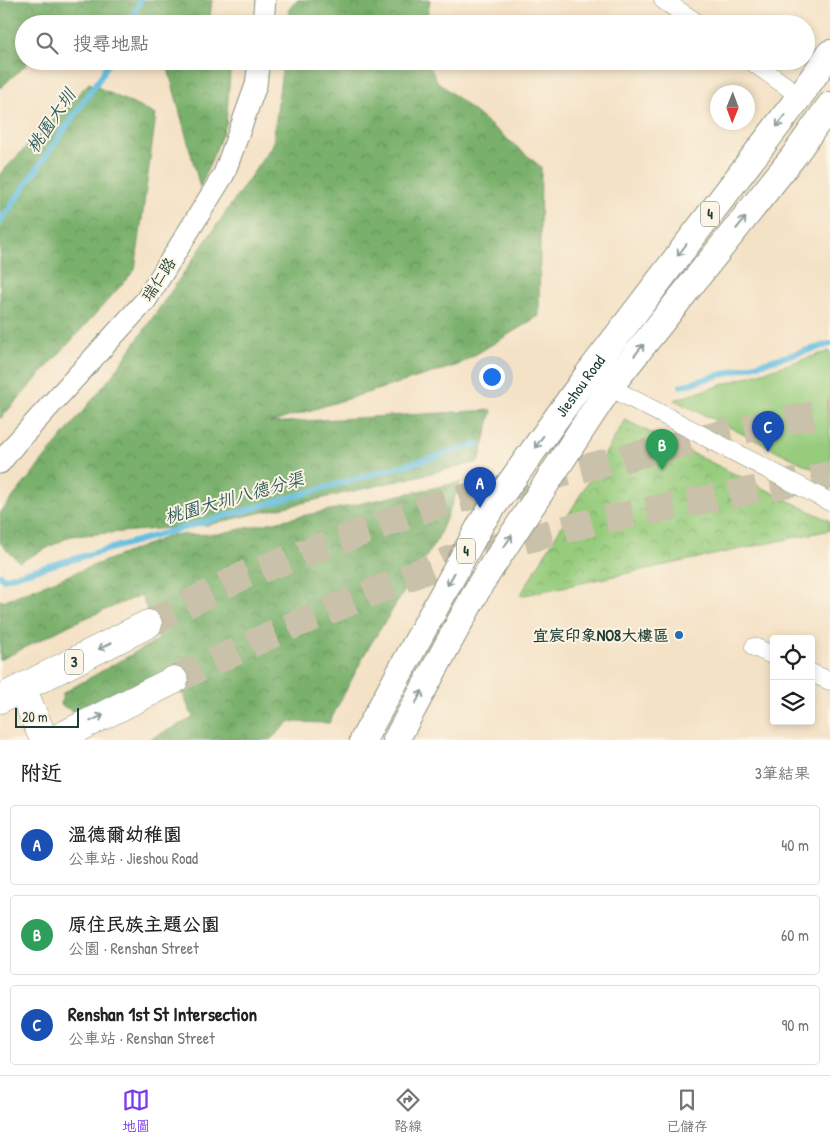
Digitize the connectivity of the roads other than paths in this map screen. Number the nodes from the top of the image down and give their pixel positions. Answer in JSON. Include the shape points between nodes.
{"nodes":[{"id":1,"x":265,"y":0,"type":"edge"},
{"id":2,"x":663,"y":0,"type":"edge"},
{"id":3,"x":264,"y":15,"type":"edge"},
{"id":4,"x":686,"y":15,"type":"edge"},
{"id":5,"x":830,"y":53,"type":"edge"},
{"id":6,"x":258,"y":70,"type":"edge"},
{"id":7,"x":764,"y":70,"type":"edge"},
{"id":8,"x":800,"y":96,"type":"junction"},
{"id":9,"x":830,"y":105,"type":"edge"},
{"id":10,"x":598,"y":381,"type":"junction"},
{"id":11,"x":0,"y":463,"type":"edge"},
{"id":12,"x":830,"y":502,"type":"edge"},
{"id":13,"x":148,"y":624,"type":"tunnel mouth"},
{"id":14,"x":754,"y":647,"type":"dead end"},
{"id":15,"x":770,"y":654,"type":"edge"},
{"id":16,"x":815,"y":675,"type":"edge"},
{"id":17,"x":174,"y":680,"type":"tunnel mouth"},
{"id":18,"x":830,"y":681,"type":"edge"},
{"id":19,"x":11,"y":693,"type":"edge"},
{"id":20,"x":44,"y":740,"type":"edge"},
{"id":21,"x":54,"y":740,"type":"edge"},
{"id":22,"x":364,"y":740,"type":"edge"},
{"id":23,"x":396,"y":740,"type":"edge"}],
"edges":[{"from":1,"to":3,"type":"street"},
{"from":2,"to":4,"type":"street"},
{"from":5,"to":8,"type":"main road","name":"Jieshou Road","number":"4"},
{"from":6,"to":11,"type":"street","name":"瑞仁路","via":[[256,85],[224,174],[146,300]]},
{"from":7,"to":8,"type":"street"},
{"from":8,"to":10,"type":"main road","name":"Jieshou Road","number":"4","one_way":true},
{"from":10,"to":9,"type":"main road","name":"Jieshou Road","number":"4","one_way":true,"via":[[793,157]]},
{"from":10,"to":12,"type":"street"},
{"from":10,"to":22,"type":"main road","name":"Jieshou Road","number":"4","one_way":true,"via":[[482,522]]},
{"from":23,"to":10,"type":"main road","name":"Jieshou Road","number":"4","one_way":true,"via":[[480,583]]},
{"from":13,"to":19,"type":"highway","number":"3","one_way":true},
{"from":14,"to":15,"type":"street"},
{"from":16,"to":18,"type":"street"},
{"from":21,"to":17,"type":"highway","one_way":true},
{"from":19,"to":20,"type":"highway"}]}
